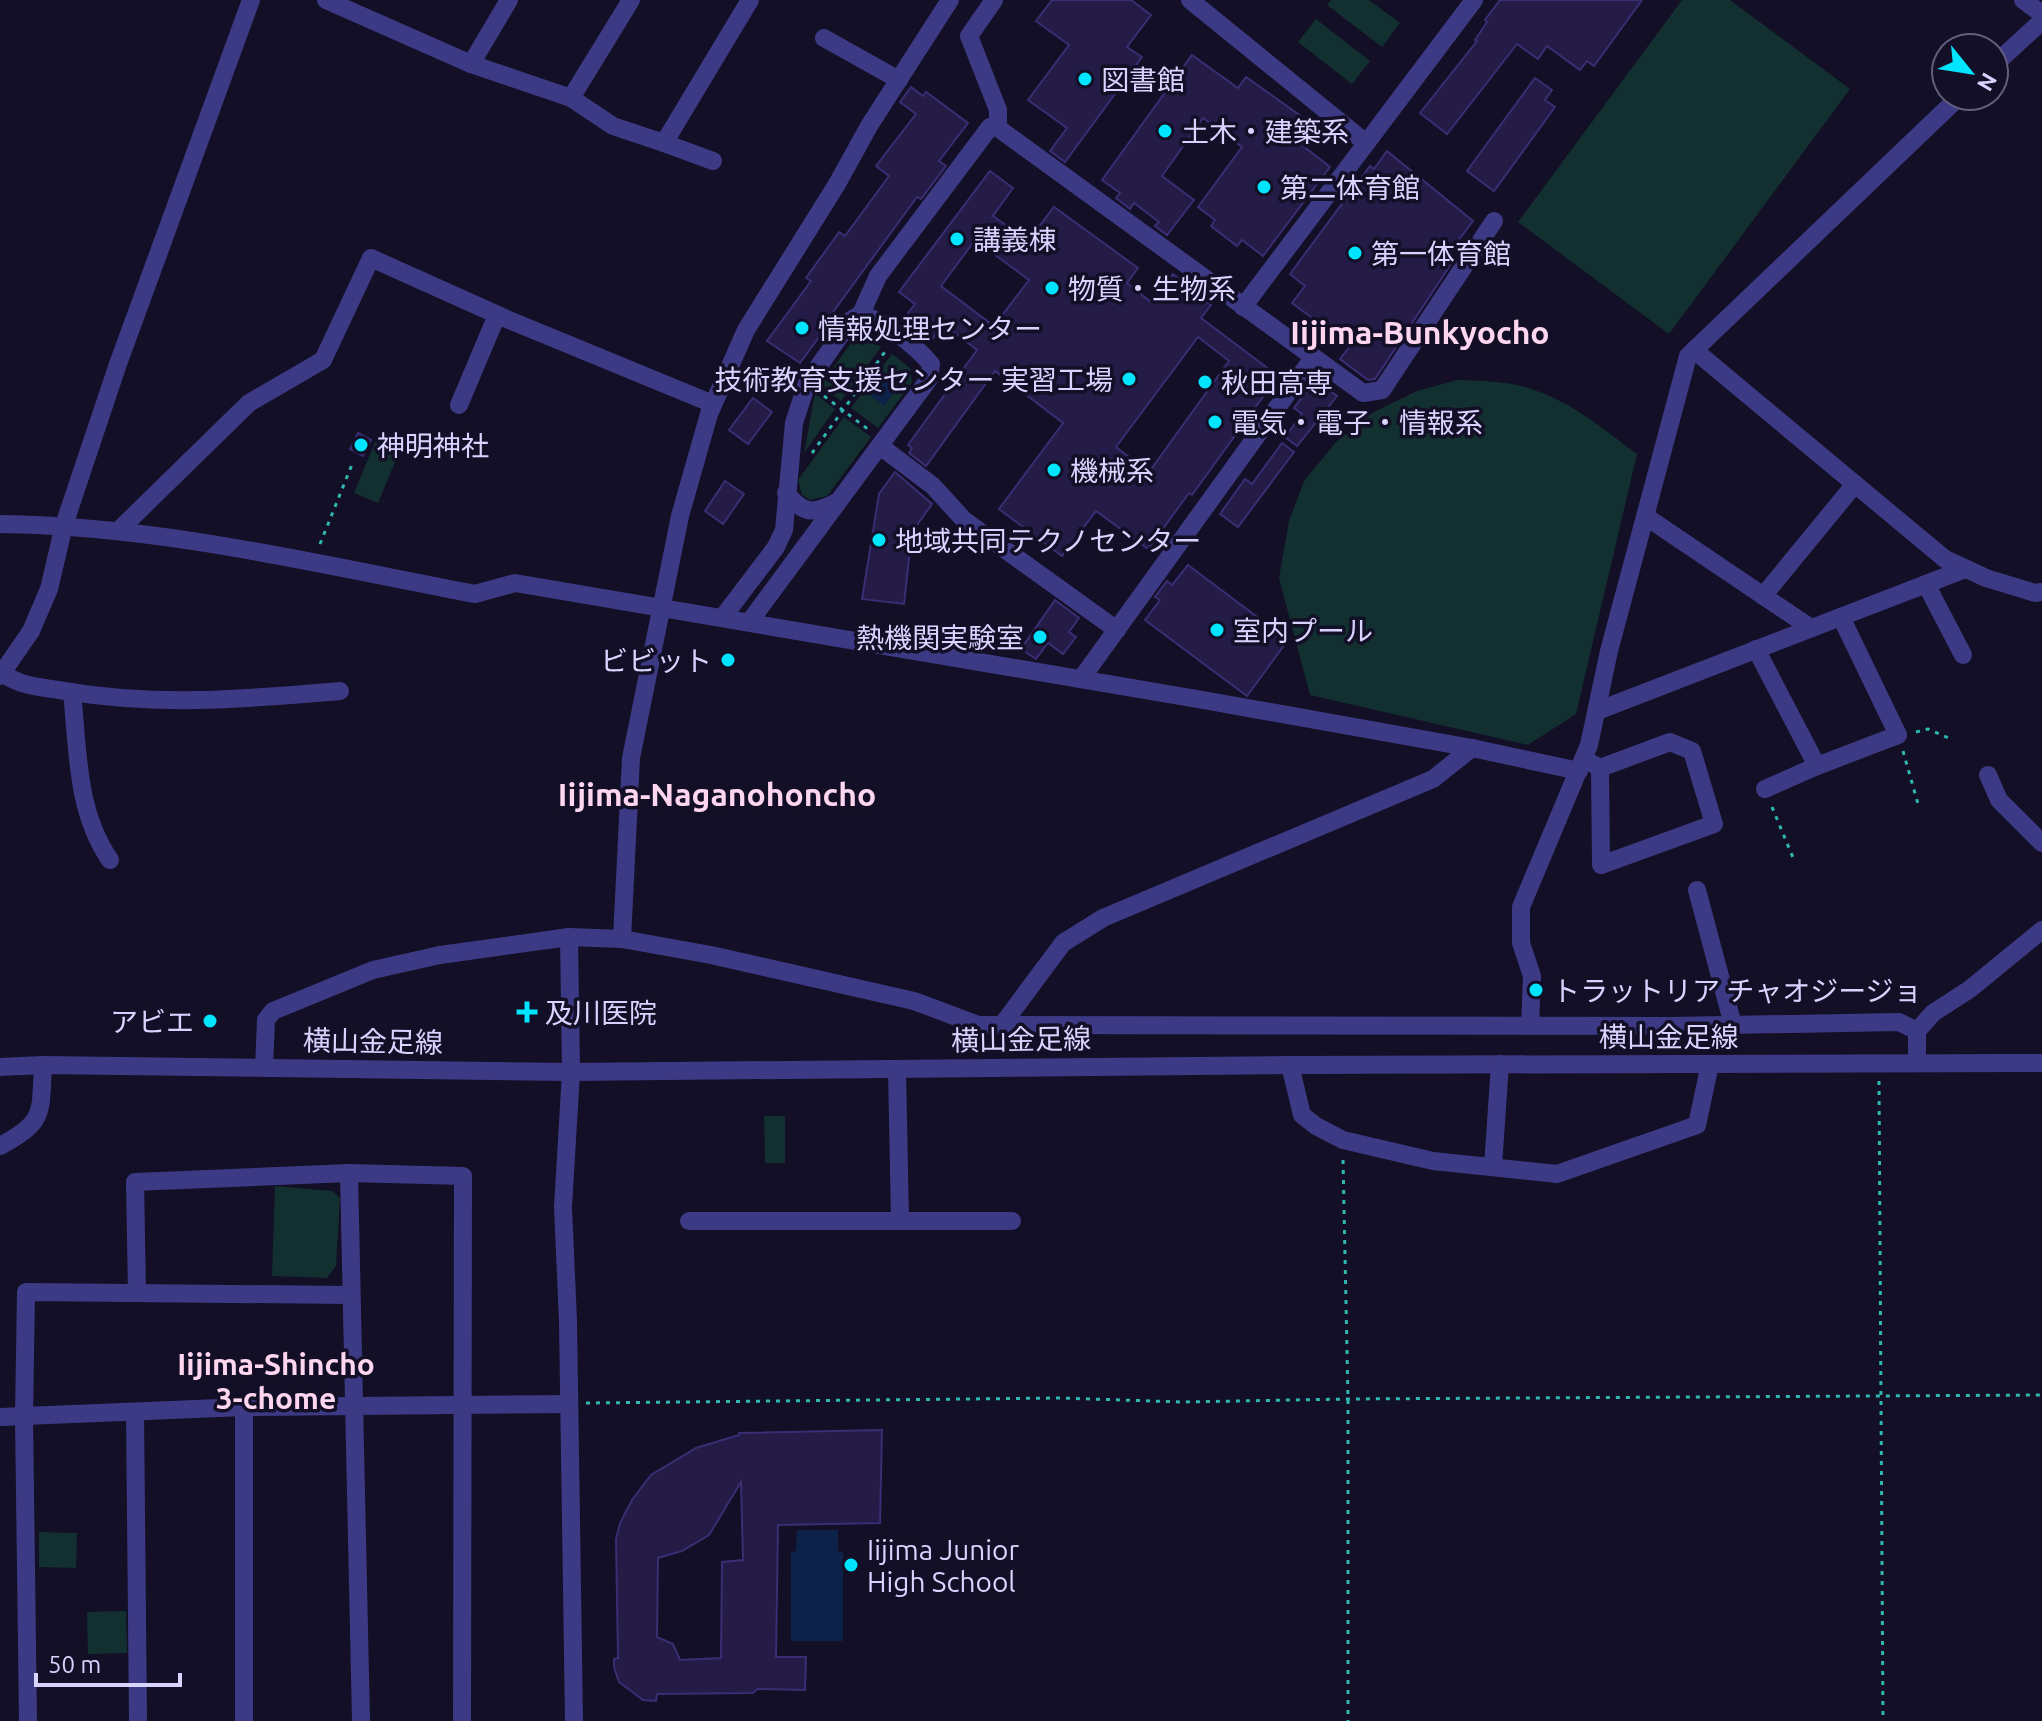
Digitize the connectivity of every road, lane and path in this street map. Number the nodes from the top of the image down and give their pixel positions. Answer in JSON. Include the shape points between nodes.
{"nodes":[{"id":1,"x":251,"y":0,"type":"edge"},
{"id":2,"x":326,"y":0,"type":"edge"},
{"id":3,"x":509,"y":0,"type":"edge"},
{"id":4,"x":631,"y":0,"type":"edge"},
{"id":5,"x":750,"y":0,"type":"edge"},
{"id":6,"x":950,"y":0,"type":"edge"},
{"id":7,"x":994,"y":0,"type":"edge"},
{"id":8,"x":1190,"y":0,"type":"edge"},
{"id":9,"x":1474,"y":0,"type":"edge"},
{"id":10,"x":2023,"y":0,"type":"edge"},
{"id":11,"x":2042,"y":14,"type":"edge"},
{"id":12,"x":2042,"y":21,"type":"edge"},
{"id":13,"x":824,"y":38,"type":"dead end"},
{"id":14,"x":2010,"y":50,"type":"edge"},
{"id":15,"x":471,"y":64,"type":"junction"},
{"id":16,"x":899,"y":80,"type":"junction"},
{"id":17,"x":571,"y":98,"type":"junction"},
{"id":18,"x":1943,"y":112,"type":"edge"},
{"id":19,"x":998,"y":128,"type":"junction"},
{"id":20,"x":664,"y":143,"type":"junction"},
{"id":21,"x":1366,"y":143,"type":"junction"},
{"id":22,"x":713,"y":161,"type":"dead end"},
{"id":23,"x":1494,"y":221,"type":"dead end"},
{"id":24,"x":1243,"y":307,"type":"junction"},
{"id":25,"x":861,"y":314,"type":"junction"},
{"id":26,"x":497,"y":315,"type":"junction"},
{"id":27,"x":897,"y":336,"type":"junction"},
{"id":28,"x":1694,"y":350,"type":"junction"},
{"id":29,"x":1313,"y":358,"type":"junction"},
{"id":30,"x":807,"y":383,"type":"junction"},
{"id":31,"x":713,"y":404,"type":"junction"},
{"id":32,"x":459,"y":405,"type":"dead end"},
{"id":33,"x":843,"y":410,"type":"junction"},
{"id":34,"x":882,"y":443,"type":"junction"},
{"id":35,"x":353,"y":462,"type":"dead end"},
{"id":36,"x":805,"y":462,"type":"dead end"},
{"id":37,"x":1855,"y":484,"type":"junction"},
{"id":38,"x":786,"y":493,"type":"junction"},
{"id":39,"x":839,"y":501,"type":"junction"},
{"id":40,"x":1645,"y":516,"type":"junction"},
{"id":41,"x":0,"y":524,"type":"edge"},
{"id":42,"x":64,"y":525,"type":"junction"},
{"id":43,"x":118,"y":531,"type":"junction"},
{"id":44,"x":313,"y":563,"type":"junction"},
{"id":45,"x":1965,"y":569,"type":"junction"},
{"id":46,"x":1926,"y":584,"type":"junction"},
{"id":47,"x":2042,"y":592,"type":"edge"},
{"id":48,"x":1763,"y":596,"type":"junction"},
{"id":49,"x":660,"y":606,"type":"junction"},
{"id":50,"x":723,"y":617,"type":"junction"},
{"id":51,"x":1841,"y":617,"type":"junction"},
{"id":52,"x":750,"y":621,"type":"junction"},
{"id":53,"x":1811,"y":628,"type":"junction"},
{"id":54,"x":1117,"y":630,"type":"junction"},
{"id":55,"x":1756,"y":649,"type":"junction"},
{"id":56,"x":1963,"y":655,"type":"dead end"},
{"id":57,"x":1,"y":674,"type":"edge"},
{"id":58,"x":1081,"y":679,"type":"junction"},
{"id":59,"x":340,"y":691,"type":"dead end"},
{"id":60,"x":72,"y":692,"type":"junction"},
{"id":61,"x":1597,"y":711,"type":"junction"},
{"id":62,"x":1898,"y":735,"type":"junction"},
{"id":63,"x":1951,"y":739,"type":"dead end"},
{"id":64,"x":1472,"y":748,"type":"junction"},
{"id":65,"x":1588,"y":766,"type":"junction"},
{"id":66,"x":1817,"y":766,"type":"junction"},
{"id":67,"x":1988,"y":775,"type":"dead end"},
{"id":68,"x":1765,"y":789,"type":"joint"},
{"id":69,"x":1918,"y":804,"type":"dead end"},
{"id":70,"x":2042,"y":843,"type":"edge"},
{"id":71,"x":110,"y":860,"type":"dead end"},
{"id":72,"x":1794,"y":860,"type":"dead end"},
{"id":73,"x":1697,"y":890,"type":"dead end"},
{"id":74,"x":2042,"y":930,"type":"edge"},
{"id":75,"x":569,"y":937,"type":"junction"},
{"id":76,"x":622,"y":939,"type":"junction"},
{"id":77,"x":1002,"y":1025,"type":"junction"},
{"id":78,"x":1733,"y":1025,"type":"junction"},
{"id":79,"x":1530,"y":1026,"type":"junction"},
{"id":80,"x":1917,"y":1031,"type":"junction"},
{"id":81,"x":1917,"y":1063,"type":"junction"},
{"id":82,"x":2042,"y":1063,"type":"edge"},
{"id":83,"x":1500,"y":1064,"type":"junction"},
{"id":84,"x":1710,"y":1064,"type":"junction"},
{"id":85,"x":43,"y":1065,"type":"junction"},
{"id":86,"x":1290,"y":1065,"type":"junction"},
{"id":87,"x":0,"y":1067,"type":"edge"},
{"id":88,"x":264,"y":1068,"type":"junction"},
{"id":89,"x":897,"y":1069,"type":"junction"},
{"id":90,"x":571,"y":1072,"type":"junction"},
{"id":91,"x":1879,"y":1077,"type":"dead end"},
{"id":92,"x":1343,"y":1140,"type":"junction"},
{"id":93,"x":0,"y":1146,"type":"edge"},
{"id":94,"x":1493,"y":1166,"type":"junction"},
{"id":95,"x":349,"y":1173,"type":"junction"},
{"id":96,"x":689,"y":1221,"type":"dead end"},
{"id":97,"x":900,"y":1221,"type":"junction"},
{"id":98,"x":1012,"y":1221,"type":"dead end"},
{"id":99,"x":137,"y":1293,"type":"junction"},
{"id":100,"x":350,"y":1295,"type":"junction"},
{"id":101,"x":2042,"y":1395,"type":"edge"},
{"id":102,"x":1881,"y":1396,"type":"junction"},
{"id":103,"x":1348,"y":1399,"type":"junction"},
{"id":104,"x":569,"y":1404,"type":"junction"},
{"id":105,"x":462,"y":1406,"type":"junction"},
{"id":106,"x":244,"y":1407,"type":"junction"},
{"id":107,"x":356,"y":1407,"type":"junction"},
{"id":108,"x":135,"y":1412,"type":"junction"},
{"id":109,"x":0,"y":1417,"type":"edge"},
{"id":110,"x":24,"y":1417,"type":"junction"},
{"id":111,"x":28,"y":1721,"type":"edge"},
{"id":112,"x":138,"y":1721,"type":"edge"},
{"id":113,"x":244,"y":1721,"type":"edge"},
{"id":114,"x":361,"y":1721,"type":"edge"},
{"id":115,"x":462,"y":1721,"type":"edge"},
{"id":116,"x":574,"y":1721,"type":"edge"},
{"id":117,"x":1348,"y":1721,"type":"edge"},
{"id":118,"x":1883,"y":1721,"type":"edge"}],
"edges":[{"from":1,"to":42,"type":"street"},
{"from":2,"to":15,"type":"street"},
{"from":3,"to":15,"type":"street"},
{"from":4,"to":17,"type":"street"},
{"from":5,"to":20,"type":"street"},
{"from":6,"to":16,"type":"street"},
{"from":7,"to":19,"type":"street","via":[[969,36],[998,110]]},
{"from":8,"to":21,"type":"street"},
{"from":9,"to":21,"type":"street"},
{"from":10,"to":11,"type":"street"},
{"from":12,"to":14,"type":"street"},
{"from":13,"to":16,"type":"street"},
{"from":15,"to":17,"type":"street"},
{"from":16,"to":31,"type":"street","via":[[746,330]]},
{"from":17,"to":20,"type":"street","via":[[613,126]]},
{"from":18,"to":28,"type":"street"},
{"from":19,"to":24,"type":"street"},
{"from":19,"to":25,"type":"street","via":[[990,127],[878,276]]},
{"from":20,"to":22,"type":"street"},
{"from":21,"to":24,"type":"street"},
{"from":23,"to":29,"type":"street","via":[[1382,390],[1363,393]]},
{"from":24,"to":29,"type":"street"},
{"from":25,"to":27,"type":"street"},
{"from":25,"to":30,"type":"street","via":[[851,320]]},
{"from":26,"to":31,"type":"street"},
{"from":26,"to":32,"type":"street"},
{"from":26,"to":43,"type":"street","via":[[371,258],[323,360],[249,403]]},
{"from":27,"to":33,"type":"path"},
{"from":27,"to":34,"type":"street","via":[[931,364],[929,379]]},
{"from":28,"to":37,"type":"street"},
{"from":28,"to":40,"type":"street","via":[[1688,356]]},
{"from":29,"to":54,"type":"street"},
{"from":30,"to":33,"type":"path"},
{"from":30,"to":38,"type":"street","via":[[794,423]]},
{"from":31,"to":49,"type":"street","via":[[695,456]]},
{"from":33,"to":34,"type":"path"},
{"from":33,"to":36,"type":"path"},
{"from":34,"to":39,"type":"street"},
{"from":34,"to":54,"type":"street","via":[[964,520]]},
{"from":35,"to":44,"type":"path"},
{"from":37,"to":45,"type":"street","via":[[1945,559]]},
{"from":37,"to":48,"type":"street"},
{"from":38,"to":39,"type":"street","via":[[807,511]]},
{"from":38,"to":50,"type":"street","via":[[784,530],[776,547]]},
{"from":39,"to":52,"type":"street"},
{"from":40,"to":48,"type":"street"},
{"from":40,"to":61,"type":"street"},
{"from":41,"to":42,"type":"street"},
{"from":42,"to":43,"type":"street"},
{"from":42,"to":57,"type":"street","via":[[49,589],[31,631]]},
{"from":43,"to":44,"type":"street","via":[[194,539]]},
{"from":44,"to":49,"type":"street","via":[[475,594],[515,583]]},
{"from":45,"to":46,"type":"street"},
{"from":45,"to":47,"type":"street"},
{"from":46,"to":51,"type":"street"},
{"from":46,"to":56,"type":"street"},
{"from":48,"to":53,"type":"street"},
{"from":49,"to":50,"type":"street"},
{"from":49,"to":76,"type":"street","via":[[631,758]]},
{"from":50,"to":52,"type":"street"},
{"from":51,"to":53,"type":"street"},
{"from":51,"to":62,"type":"street"},
{"from":52,"to":58,"type":"street"},
{"from":53,"to":55,"type":"street"},
{"from":54,"to":58,"type":"street"},
{"from":55,"to":61,"type":"street"},
{"from":55,"to":66,"type":"street"},
{"from":57,"to":60,"type":"street","via":[[16,683]]},
{"from":58,"to":64,"type":"street"},
{"from":59,"to":60,"type":"street","via":[[215,702],[114,699]]},
{"from":60,"to":71,"type":"street","via":[[84,804]]},
{"from":61,"to":65,"type":"street"},
{"from":62,"to":63,"type":"path","via":[[1928,729]]},
{"from":62,"to":66,"type":"street"},
{"from":62,"to":69,"type":"path"},
{"from":64,"to":65,"type":"street"},
{"from":64,"to":77,"type":"street","via":[[1433,779],[1103,918],[1063,943]]},
{"from":65,"to":65,"type":"street","via":[[1601,865],[1714,824],[1692,751],[1670,742]]},
{"from":65,"to":79,"type":"street","via":[[1545,845],[1521,907],[1521,943],[1532,976]]},
{"from":66,"to":68,"type":"street"},
{"from":67,"to":70,"type":"street","via":[[1999,800]]},
{"from":68,"to":72,"type":"path"},
{"from":73,"to":78,"type":"street"},
{"from":74,"to":80,"type":"street"},
{"from":75,"to":76,"type":"street"},
{"from":75,"to":88,"type":"street","via":[[373,970],[273,1011],[266,1020]]},
{"from":75,"to":90,"type":"street"},
{"from":76,"to":77,"type":"street","via":[[914,1001],[978,1025]]},
{"from":77,"to":79,"type":"street"},
{"from":78,"to":79,"type":"street"},
{"from":78,"to":80,"type":"street","via":[[1899,1022]]},
{"from":80,"to":81,"type":"street"},
{"from":81,"to":82,"type":"street","name":"横山金足線"},
{"from":81,"to":84,"type":"street","name":"横山金足線"},
{"from":83,"to":84,"type":"street","name":"横山金足線"},
{"from":83,"to":86,"type":"street","name":"横山金足線"},
{"from":83,"to":94,"type":"street"},
{"from":84,"to":94,"type":"street","via":[[1697,1125],[1557,1174]]},
{"from":85,"to":87,"type":"street","name":"横山金足線"},
{"from":85,"to":88,"type":"street","name":"横山金足線"},
{"from":85,"to":93,"type":"street","via":[[40,1113],[32,1127]]},
{"from":86,"to":89,"type":"street","name":"横山金足線"},
{"from":86,"to":92,"type":"street","via":[[1302,1115]]},
{"from":88,"to":90,"type":"street","name":"横山金足線"},
{"from":89,"to":90,"type":"street","name":"横山金足線"},
{"from":89,"to":97,"type":"street"},
{"from":90,"to":104,"type":"street","via":[[563,1207]]},
{"from":91,"to":102,"type":"path"},
{"from":92,"to":94,"type":"street","via":[[1433,1161]]},
{"from":92,"to":103,"type":"path"},
{"from":95,"to":99,"type":"street","via":[[135,1182]]},
{"from":95,"to":100,"type":"street"},
{"from":95,"to":105,"type":"street","via":[[463,1176]]},
{"from":96,"to":97,"type":"street"},
{"from":97,"to":98,"type":"street"},
{"from":99,"to":100,"type":"street"},
{"from":99,"to":110,"type":"street","via":[[26,1292]]},
{"from":100,"to":107,"type":"street"},
{"from":101,"to":102,"type":"path"},
{"from":102,"to":103,"type":"path"},
{"from":102,"to":118,"type":"path"},
{"from":103,"to":104,"type":"path"},
{"from":103,"to":117,"type":"path"},
{"from":104,"to":105,"type":"street"},
{"from":104,"to":116,"type":"street"},
{"from":105,"to":107,"type":"street"},
{"from":105,"to":115,"type":"street"},
{"from":106,"to":107,"type":"street"},
{"from":106,"to":108,"type":"street"},
{"from":106,"to":113,"type":"street"},
{"from":107,"to":114,"type":"street"},
{"from":108,"to":110,"type":"street"},
{"from":108,"to":112,"type":"street"},
{"from":109,"to":110,"type":"street"},
{"from":110,"to":111,"type":"street"}]}
